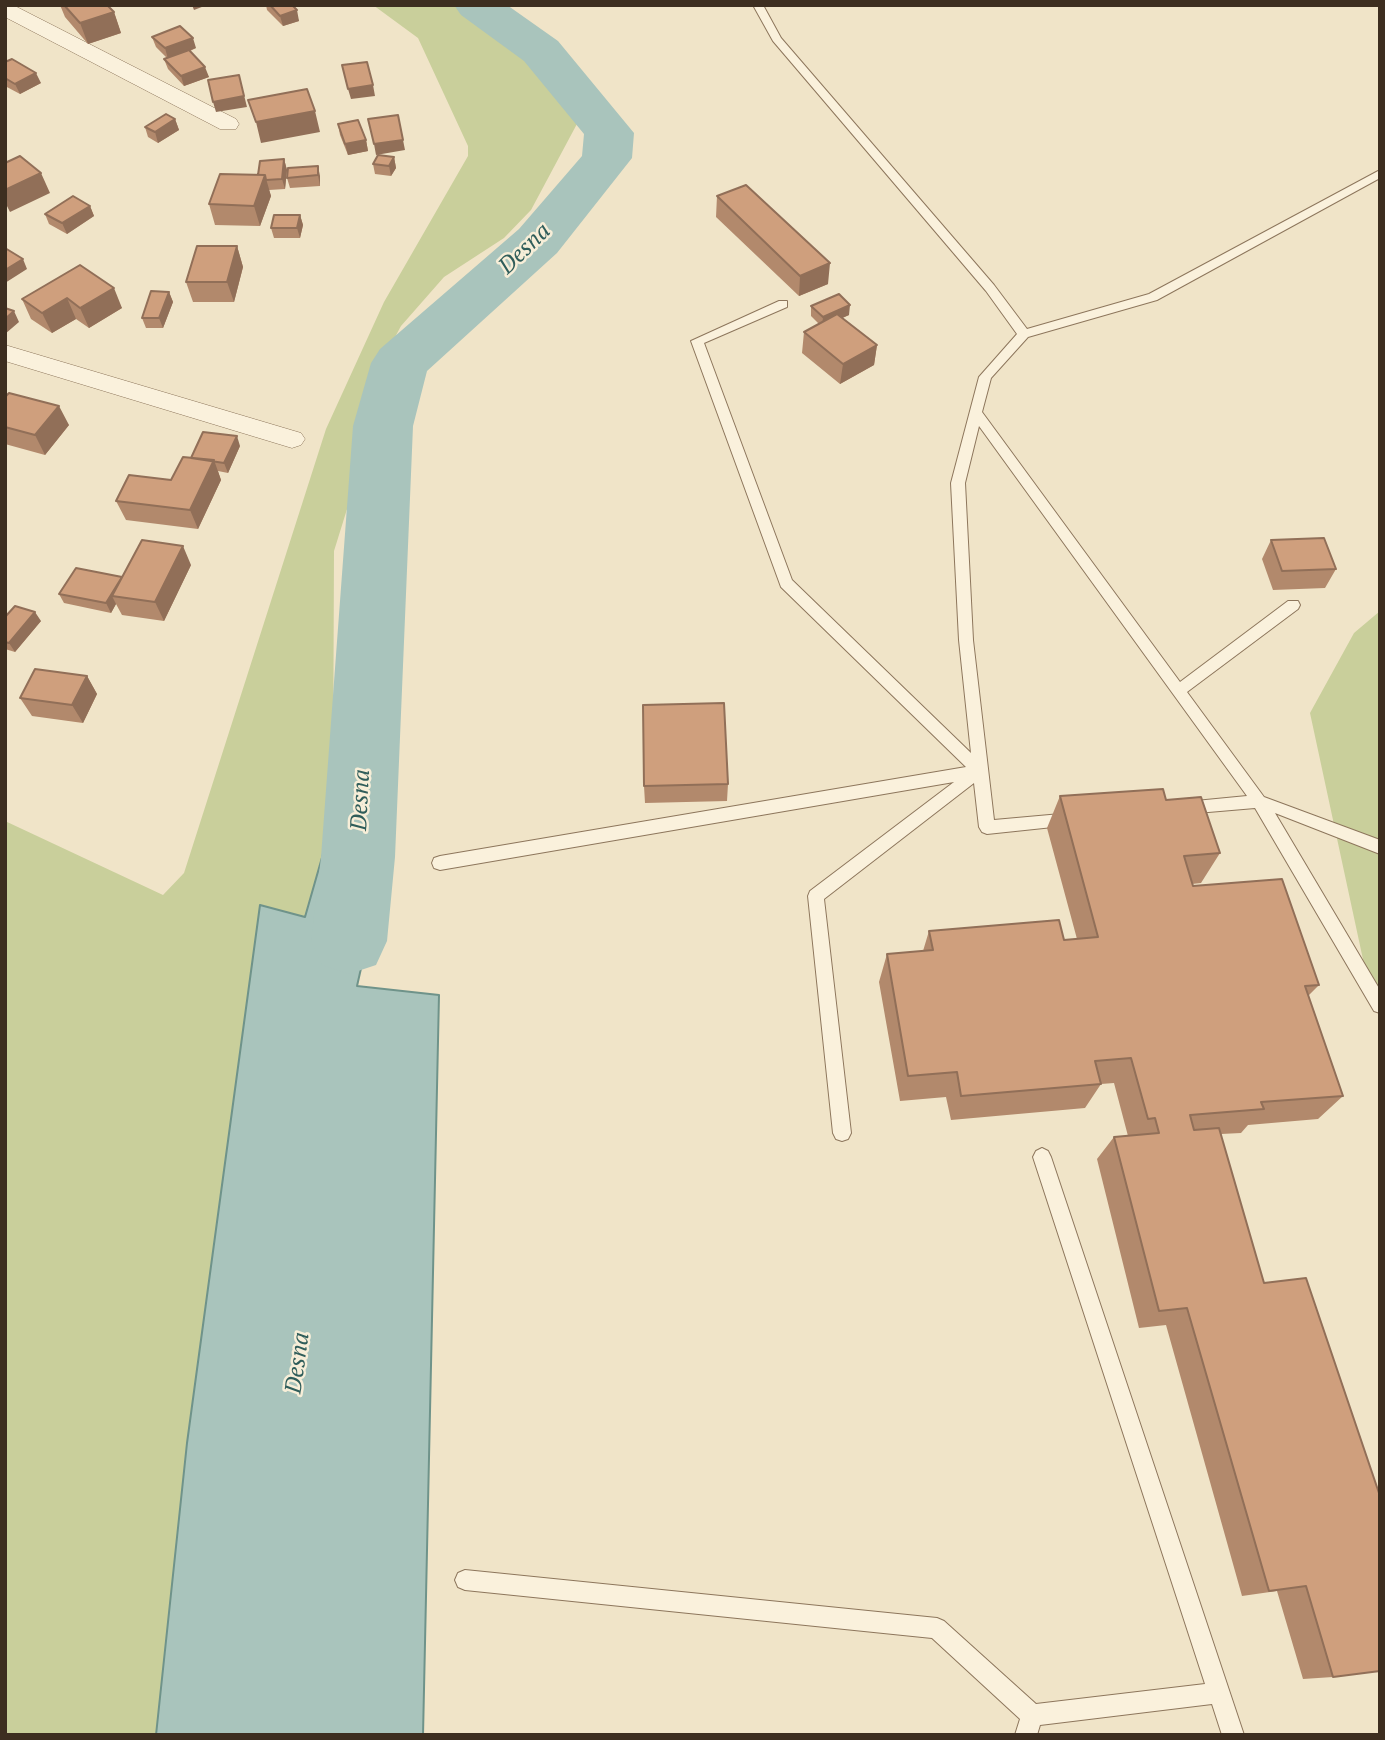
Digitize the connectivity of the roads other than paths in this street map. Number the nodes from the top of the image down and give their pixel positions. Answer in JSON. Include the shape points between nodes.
{"nodes":[{"id":1,"x":758,"y":5,"type":"edge"},
{"id":2,"x":5,"y":9,"type":"edge"},
{"id":3,"x":228,"y":124,"type":"dead end"},
{"id":4,"x":1380,"y":173,"type":"edge"},
{"id":5,"x":783,"y":303,"type":"dead end"},
{"id":6,"x":1024,"y":334,"type":"junction"},
{"id":7,"x":5,"y":353,"type":"edge"},
{"id":8,"x":976,"y":413,"type":"junction"},
{"id":9,"x":292,"y":439,"type":"dead end"},
{"id":10,"x":1293,"y":605,"type":"dead end"},
{"id":11,"x":1178,"y":691,"type":"junction"},
{"id":12,"x":981,"y":771,"type":"junction"},
{"id":13,"x":1259,"y":801,"type":"junction"},
{"id":14,"x":1164,"y":810,"type":"edge"},
{"id":15,"x":1082,"y":818,"type":"edge"},
{"id":16,"x":1380,"y":846,"type":"edge"},
{"id":17,"x":440,"y":863,"type":"dead end"},
{"id":18,"x":1380,"y":1006,"type":"edge"},
{"id":19,"x":842,"y":1133,"type":"dead end"},
{"id":20,"x":1042,"y":1157,"type":"dead end"},
{"id":21,"x":465,"y":1580,"type":"dead end"},
{"id":22,"x":1219,"y":1693,"type":"junction"},
{"id":23,"x":1029,"y":1725,"type":"edge"},
{"id":24,"x":1233,"y":1735,"type":"edge"}],
"edges":[{"from":1,"to":6,"type":"lane","via":[[776,39],[990,288]]},
{"from":2,"to":3,"type":"street"},
{"from":4,"to":6,"type":"lane","via":[[1153,297]]},
{"from":5,"to":12,"type":"lane","via":[[697,341],[786,583]]},
{"from":6,"to":8,"type":"lane","via":[[985,377]]},
{"from":7,"to":9,"type":"street"},
{"from":8,"to":11,"type":"lane"},
{"from":8,"to":12,"type":"lane","via":[[958,484]]},
{"from":10,"to":11,"type":"lane"},
{"from":11,"to":13,"type":"lane"},
{"from":12,"to":15,"type":"lane","via":[[987,827]]},
{"from":12,"to":17,"type":"lane"},
{"from":12,"to":19,"type":"lane","via":[[817,895]]},
{"from":13,"to":14,"type":"lane"},
{"from":13,"to":16,"type":"lane"},
{"from":13,"to":18,"type":"lane"},
{"from":20,"to":22,"type":"lane"},
{"from":21,"to":23,"type":"lane","via":[[937,1628]]},
{"from":22,"to":23,"type":"lane"},
{"from":22,"to":24,"type":"lane"}]}
